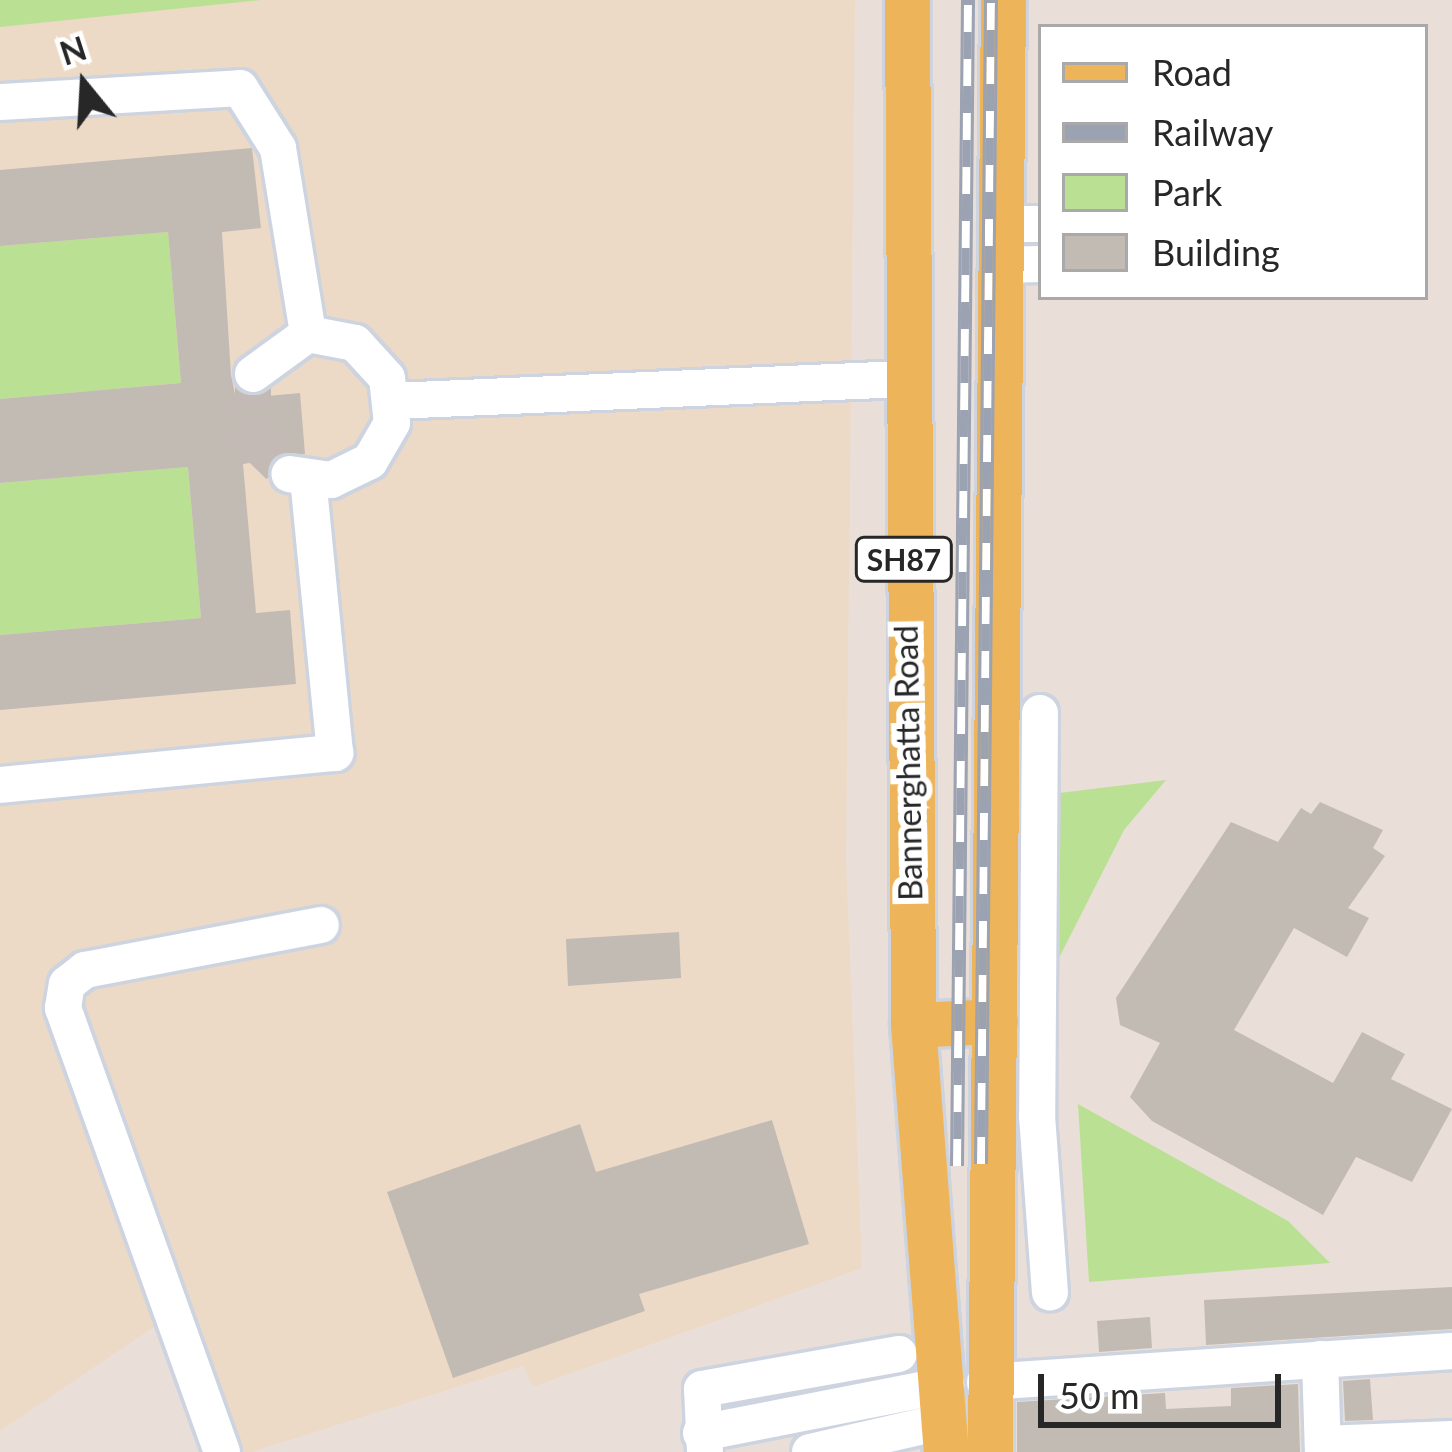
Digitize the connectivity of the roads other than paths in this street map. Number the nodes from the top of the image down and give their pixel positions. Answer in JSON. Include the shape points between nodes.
{"nodes":[{"id":1,"x":907,"y":0,"type":"edge"},
{"id":2,"x":1003,"y":0,"type":"edge"},
{"id":3,"x":0,"y":102,"type":"edge"},
{"id":4,"x":1020,"y":244,"type":"edge"},
{"id":5,"x":308,"y":334,"type":"junction"},
{"id":6,"x":253,"y":374,"type":"dead end"},
{"id":7,"x":902,"y":379,"type":"junction"},
{"id":8,"x":393,"y":401,"type":"junction"},
{"id":9,"x":1040,"y":713,"type":"dead end"},
{"id":10,"x":0,"y":785,"type":"edge"},
{"id":11,"x":321,"y":925,"type":"dead end"},
{"id":12,"x":994,"y":1022,"type":"junction"},
{"id":13,"x":914,"y":1025,"type":"junction"},
{"id":14,"x":1050,"y":1292,"type":"dead end"},
{"id":15,"x":1452,"y":1351,"type":"edge"},
{"id":16,"x":898,"y":1354,"type":"dead end"},
{"id":17,"x":1320,"y":1359,"type":"junction"},
{"id":18,"x":955,"y":1410,"type":"edge"},
{"id":19,"x":1452,"y":1439,"type":"edge"},
{"id":20,"x":703,"y":1442,"type":"edge"},
{"id":21,"x":1323,"y":1448,"type":"edge"},
{"id":22,"x":222,"y":1452,"type":"edge"},
{"id":23,"x":810,"y":1452,"type":"edge"},
{"id":24,"x":990,"y":1452,"type":"edge"}],
"edges":[{"from":1,"to":7,"type":"main road","name":"Bannerghatta Road","number":"SH87"},
{"from":2,"to":4,"type":"main road","number":"SH87"},
{"from":3,"to":5,"type":"street","via":[[240,88],[278,148]]},
{"from":4,"to":12,"type":"main road","number":"SH87"},
{"from":5,"to":6,"type":"street"},
{"from":5,"to":8,"type":"street","via":[[374,357]]},
{"from":7,"to":8,"type":"street"},
{"from":7,"to":13,"type":"main road","name":"Bannerghatta Road","number":"SH87"},
{"from":8,"to":10,"type":"street","via":[[370,461],[297,477],[335,753]]},
{"from":9,"to":14,"type":"street","via":[[1037,1116]]},
{"from":11,"to":22,"type":"street","via":[[85,970],[67,984],[63,1008]]},
{"from":12,"to":13,"type":"main road"},
{"from":12,"to":18,"type":"main road","number":"SH87","via":[[994,1114]]},
{"from":13,"to":18,"type":"main road","name":"Bannerghatta Road","number":"SH87"},
{"from":15,"to":17,"type":"street"},
{"from":16,"to":20,"type":"street","via":[[710,1385],[697,1395]]},
{"from":17,"to":18,"type":"street"},
{"from":17,"to":21,"type":"street"},
{"from":18,"to":20,"type":"street"},
{"from":18,"to":23,"type":"street"},
{"from":18,"to":24,"type":"main road"},
{"from":19,"to":21,"type":"street"}]}
